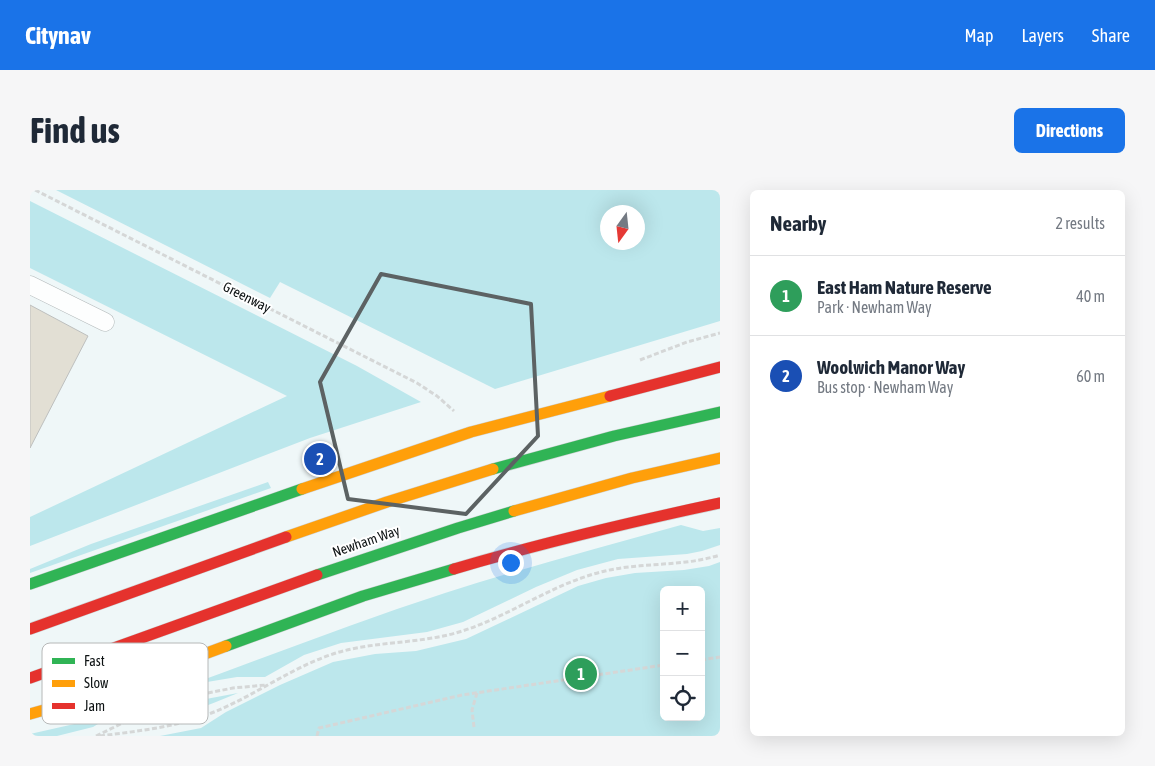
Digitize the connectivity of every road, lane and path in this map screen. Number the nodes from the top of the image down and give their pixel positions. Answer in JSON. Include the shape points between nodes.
{"nodes":[{"id":1,"x":35,"y":190,"type":"edge"},
{"id":2,"x":30,"y":284,"type":"edge"},
{"id":3,"x":105,"y":322,"type":"dead end"},
{"id":4,"x":717,"y":367,"type":"edge"},
{"id":5,"x":454,"y":412,"type":"dead end"},
{"id":6,"x":720,"y":412,"type":"edge"},
{"id":7,"x":720,"y":458,"type":"edge"},
{"id":8,"x":720,"y":503,"type":"edge"},
{"id":9,"x":720,"y":510,"type":"edge"},
{"id":10,"x":658,"y":516,"type":"junction"},
{"id":11,"x":720,"y":555,"type":"edge"},
{"id":12,"x":30,"y":584,"type":"edge"},
{"id":13,"x":30,"y":629,"type":"edge"},
{"id":14,"x":130,"y":643,"type":"edge"},
{"id":15,"x":208,"y":653,"type":"edge"},
{"id":16,"x":720,"y":657,"type":"edge"},
{"id":17,"x":705,"y":659,"type":"edge"},
{"id":18,"x":660,"y":666,"type":"edge"},
{"id":19,"x":42,"y":674,"type":"edge"},
{"id":20,"x":30,"y":678,"type":"edge"},
{"id":21,"x":269,"y":685,"type":"junction"},
{"id":22,"x":208,"y":693,"type":"edge"},
{"id":23,"x":477,"y":693,"type":"junction"},
{"id":24,"x":208,"y":714,"type":"edge"},
{"id":25,"x":122,"y":724,"type":"edge"},
{"id":26,"x":173,"y":724,"type":"edge"},
{"id":27,"x":474,"y":727,"type":"dead end"},
{"id":28,"x":96,"y":736,"type":"edge"},
{"id":29,"x":100,"y":736,"type":"edge"},
{"id":30,"x":317,"y":736,"type":"edge"}],
"edges":[{"from":1,"to":5,"type":"path","name":"Greenway","via":[[417,384],[438,396]]},
{"from":2,"to":3,"type":"street"},
{"from":4,"to":12,"type":"highway","via":[[471,432]]},
{"from":6,"to":13,"type":"highway","via":[[562,449],[440,485]]},
{"from":7,"to":14,"type":"highway","name":"Newham Way","via":[[564,495],[453,528]]},
{"from":8,"to":10,"type":"highway"},
{"from":9,"to":10,"type":"highway"},
{"from":10,"to":15,"type":"highway","via":[[503,554],[363,596]]},
{"from":11,"to":21,"type":"path","via":[[682,564],[603,572],[563,585],[479,625],[437,637],[339,652],[296,669]]},
{"from":16,"to":17,"type":"path"},
{"from":18,"to":23,"type":"path"},
{"from":19,"to":20,"type":"highway","name":"Newham Way"},
{"from":21,"to":22,"type":"path"},
{"from":21,"to":24,"type":"path"},
{"from":23,"to":27,"type":"path","via":[[472,710]]},
{"from":23,"to":30,"type":"path","via":[[319,728]]},
{"from":25,"to":28,"type":"path"},
{"from":26,"to":29,"type":"path"}]}
